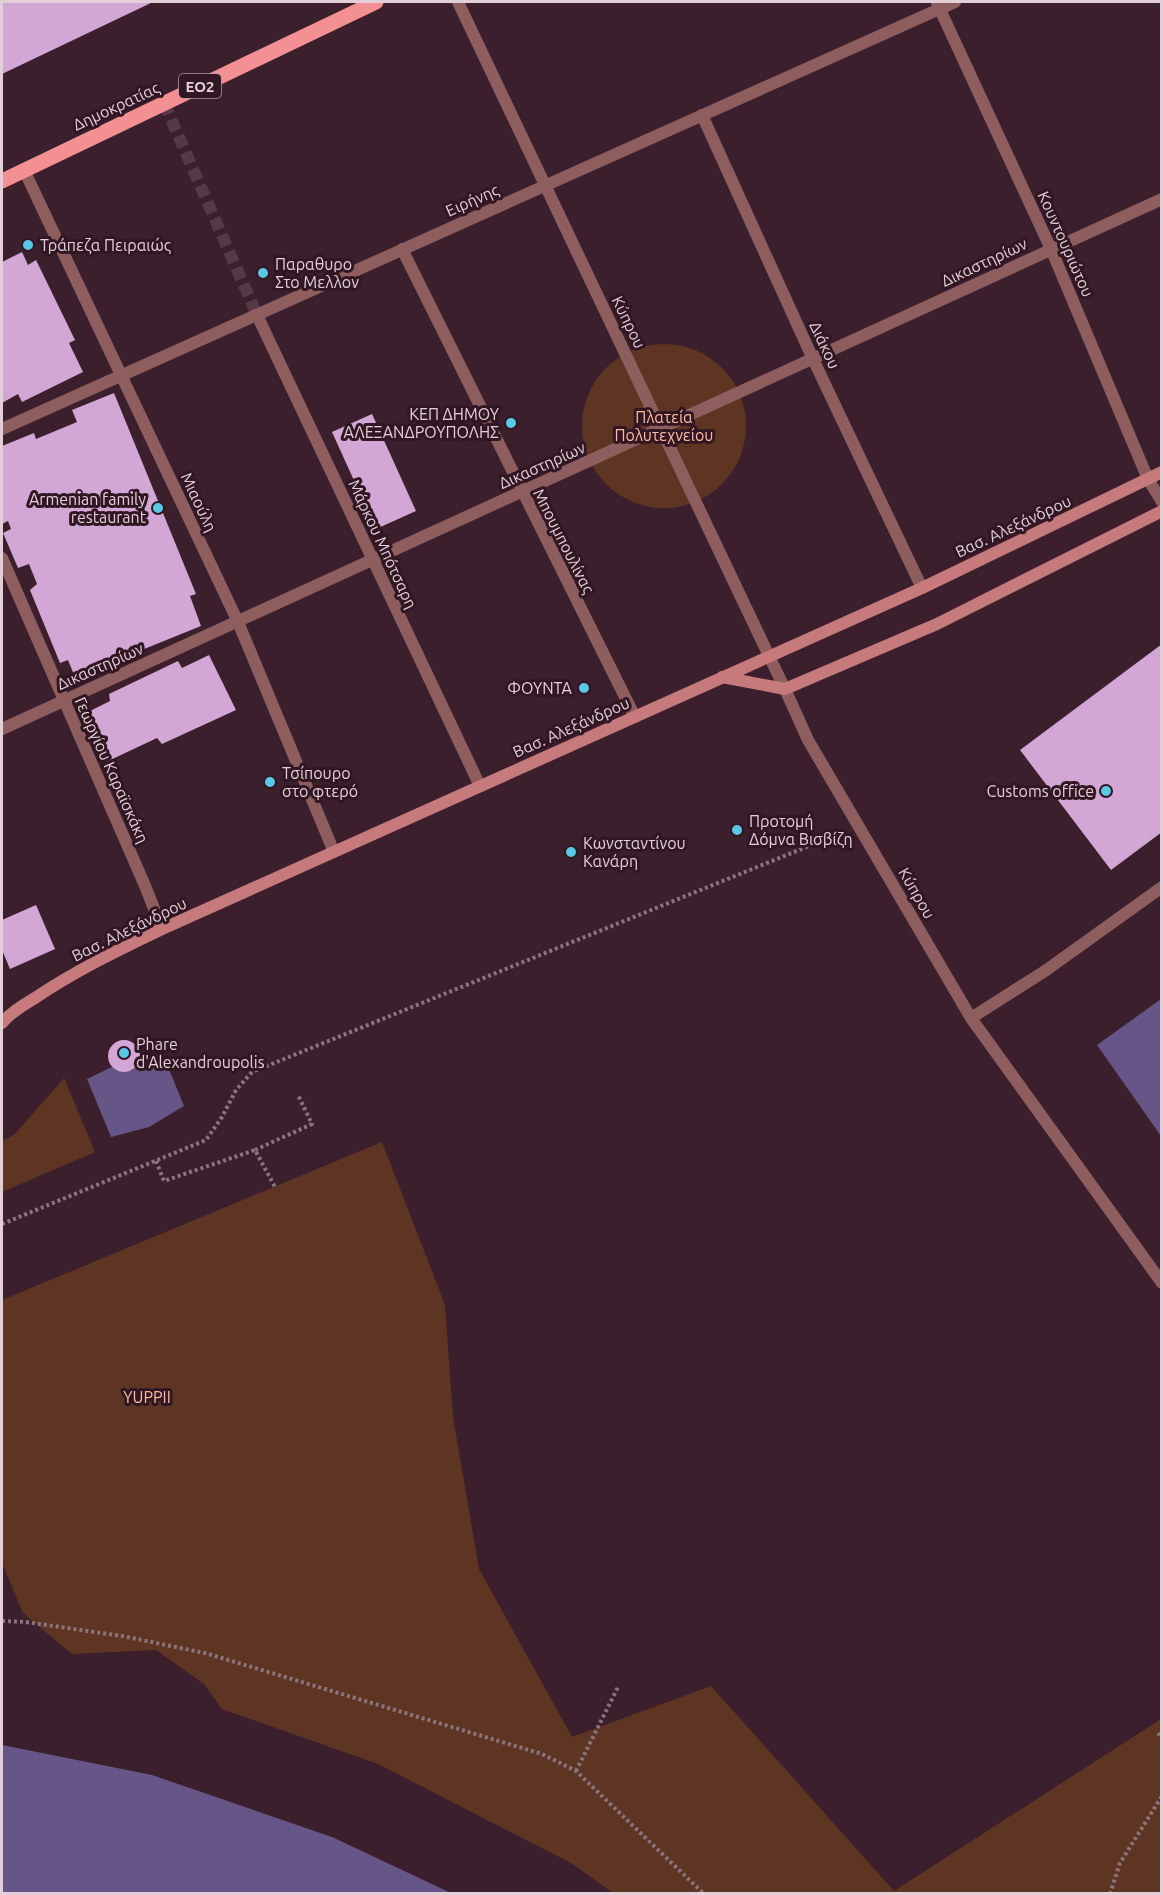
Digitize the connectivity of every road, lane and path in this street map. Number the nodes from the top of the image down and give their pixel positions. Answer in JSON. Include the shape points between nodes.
{"nodes":[{"id":1,"x":376,"y":2,"type":"edge"},
{"id":2,"x":458,"y":2,"type":"edge"},
{"id":3,"x":955,"y":2,"type":"edge"},
{"id":4,"x":938,"y":5,"type":"edge"},
{"id":5,"x":702,"y":116,"type":"junction"},
{"id":6,"x":24,"y":170,"type":"junction"},
{"id":7,"x":2,"y":181,"type":"edge"},
{"id":8,"x":546,"y":185,"type":"junction"},
{"id":9,"x":1161,"y":199,"type":"edge"},
{"id":10,"x":402,"y":249,"type":"junction"},
{"id":11,"x":1051,"y":249,"type":"junction"},
{"id":12,"x":257,"y":315,"type":"junction"},
{"id":13,"x":813,"y":359,"type":"junction"},
{"id":14,"x":122,"y":375,"type":"junction"},
{"id":15,"x":2,"y":429,"type":"edge"},
{"id":16,"x":662,"y":429,"type":"junction"},
{"id":17,"x":1161,"y":472,"type":"edge"},
{"id":18,"x":1148,"y":479,"type":"junction"},
{"id":19,"x":522,"y":493,"type":"junction"},
{"id":20,"x":1161,"y":502,"type":"edge"},
{"id":21,"x":1161,"y":511,"type":"edge"},
{"id":22,"x":2,"y":558,"type":"edge"},
{"id":23,"x":372,"y":561,"type":"junction"},
{"id":24,"x":922,"y":588,"type":"junction"},
{"id":25,"x":238,"y":622,"type":"junction"},
{"id":26,"x":769,"y":656,"type":"junction"},
{"id":27,"x":722,"y":677,"type":"junction"},
{"id":28,"x":785,"y":689,"type":"junction"},
{"id":29,"x":63,"y":701,"type":"junction"},
{"id":30,"x":635,"y":717,"type":"junction"},
{"id":31,"x":2,"y":729,"type":"edge"},
{"id":32,"x":480,"y":786,"type":"junction"},
{"id":33,"x":859,"y":826,"type":"junction"},
{"id":34,"x":334,"y":852,"type":"junction"},
{"id":35,"x":1161,"y":887,"type":"edge"},
{"id":36,"x":162,"y":929,"type":"junction"},
{"id":37,"x":971,"y":1018,"type":"junction"},
{"id":38,"x":2,"y":1019,"type":"edge"},
{"id":39,"x":298,"y":1095,"type":"dead end"},
{"id":40,"x":255,"y":1149,"type":"junction"},
{"id":41,"x":156,"y":1161,"type":"junction"},
{"id":42,"x":275,"y":1187,"type":"dead end"},
{"id":43,"x":2,"y":1224,"type":"edge"},
{"id":44,"x":1161,"y":1283,"type":"edge"},
{"id":45,"x":2,"y":1621,"type":"edge"},
{"id":46,"x":618,"y":1687,"type":"dead end"},
{"id":47,"x":576,"y":1771,"type":"junction"},
{"id":48,"x":1161,"y":1796,"type":"edge"},
{"id":49,"x":704,"y":1893,"type":"edge"},
{"id":50,"x":1110,"y":1893,"type":"edge"}],
"edges":[{"from":1,"to":6,"type":"main road","name":"Δημοκρατίας","number":"ΕΟ2"},
{"from":2,"to":8,"type":"street","name":"Κύπρου"},
{"from":3,"to":4,"type":"street","name":"Ειρήνης"},
{"from":4,"to":5,"type":"street","name":"Ειρήνης"},
{"from":4,"to":11,"type":"street","name":"Κουντουριώτου"},
{"from":5,"to":8,"type":"street","name":"Ειρήνης"},
{"from":5,"to":13,"type":"street","name":"Διάκου"},
{"from":6,"to":7,"type":"main road","name":"Δημοκρατίας","number":"ΕΟ2"},
{"from":6,"to":14,"type":"street","name":"Μιαούλη"},
{"from":8,"to":10,"type":"street","name":"Ειρήνης"},
{"from":8,"to":16,"type":"street","name":"Κύπρου"},
{"from":9,"to":11,"type":"street","name":"Δικαστηρίων"},
{"from":10,"to":12,"type":"street","name":"Ειρήνης"},
{"from":10,"to":19,"type":"street","name":"Μπουμπουλίνας"},
{"from":11,"to":13,"type":"street","name":"Δικαστηρίων"},
{"from":11,"to":18,"type":"street","name":"Κουντουριώτου"},
{"from":12,"to":14,"type":"street","name":"Ειρήνης"},
{"from":12,"to":23,"type":"street","name":"Μάρκου Μπότσαρη"},
{"from":13,"to":16,"type":"street","name":"Δικαστηρίων"},
{"from":13,"to":24,"type":"street","name":"Διάκου"},
{"from":14,"to":15,"type":"street","name":"Ειρήνης"},
{"from":14,"to":25,"type":"street","name":"Μιαούλη"},
{"from":16,"to":19,"type":"street","name":"Δικαστηρίων"},
{"from":16,"to":26,"type":"street","name":"Κύπρου"},
{"from":17,"to":18,"type":"main road","name":"Βασ. Αλεξάνδρου"},
{"from":18,"to":20,"type":"street","name":"Κουντουριώτου"},
{"from":18,"to":24,"type":"main road","name":"Βασ. Αλεξάνδρου"},
{"from":19,"to":23,"type":"street","name":"Δικαστηρίων"},
{"from":19,"to":30,"type":"street","name":"Μπουμπουλίνας"},
{"from":21,"to":28,"type":"main road","via":[[937,624]]},
{"from":22,"to":29,"type":"street","name":"Γεωργίου Καραϊσκάκη"},
{"from":23,"to":25,"type":"street","name":"Δικαστηρίων"},
{"from":23,"to":32,"type":"street","name":"Μάρκου Μπότσαρη"},
{"from":24,"to":26,"type":"main road","name":"Βασ. Αλεξάνδρου"},
{"from":25,"to":29,"type":"street","name":"Δικαστηρίων"},
{"from":25,"to":34,"type":"street","name":"Μιαούλη"},
{"from":26,"to":27,"type":"main road","name":"Βασ. Αλεξάνδρου"},
{"from":26,"to":28,"type":"street","name":"Κύπρου"},
{"from":27,"to":28,"type":"main road"},
{"from":27,"to":30,"type":"main road","name":"Βασ. Αλεξάνδρου"},
{"from":28,"to":33,"type":"street","name":"Κύπρου","via":[[808,740]]},
{"from":29,"to":31,"type":"street","name":"Δικαστηρίων"},
{"from":29,"to":36,"type":"street","name":"Γεωργίου Καραϊσκάκη"},
{"from":30,"to":32,"type":"main road","name":"Βασ. Αλεξάνδρου"},
{"from":32,"to":34,"type":"main road","name":"Βασ. Αλεξάνδρου"},
{"from":33,"to":37,"type":"street","name":"Κύπρου"},
{"from":33,"to":41,"type":"path","via":[[252,1072],[236,1090],[206,1140]]},
{"from":34,"to":36,"type":"main road","name":"Βασ. Αλεξάνδρου"},
{"from":35,"to":37,"type":"street","via":[[1045,971]]},
{"from":36,"to":38,"type":"main road","name":"Βασ. Αλεξάνδρου","via":[[82,969]]},
{"from":37,"to":44,"type":"street","name":"Κύπρου"},
{"from":39,"to":40,"type":"path","via":[[312,1124]]},
{"from":40,"to":41,"type":"path","via":[[164,1181]]},
{"from":40,"to":42,"type":"path"},
{"from":41,"to":43,"type":"path"},
{"from":45,"to":47,"type":"path","via":[[122,1636],[205,1653],[542,1754]]},
{"from":46,"to":47,"type":"path"},
{"from":47,"to":49,"type":"path"},
{"from":48,"to":50,"type":"path","via":[[1120,1863]]}]}
